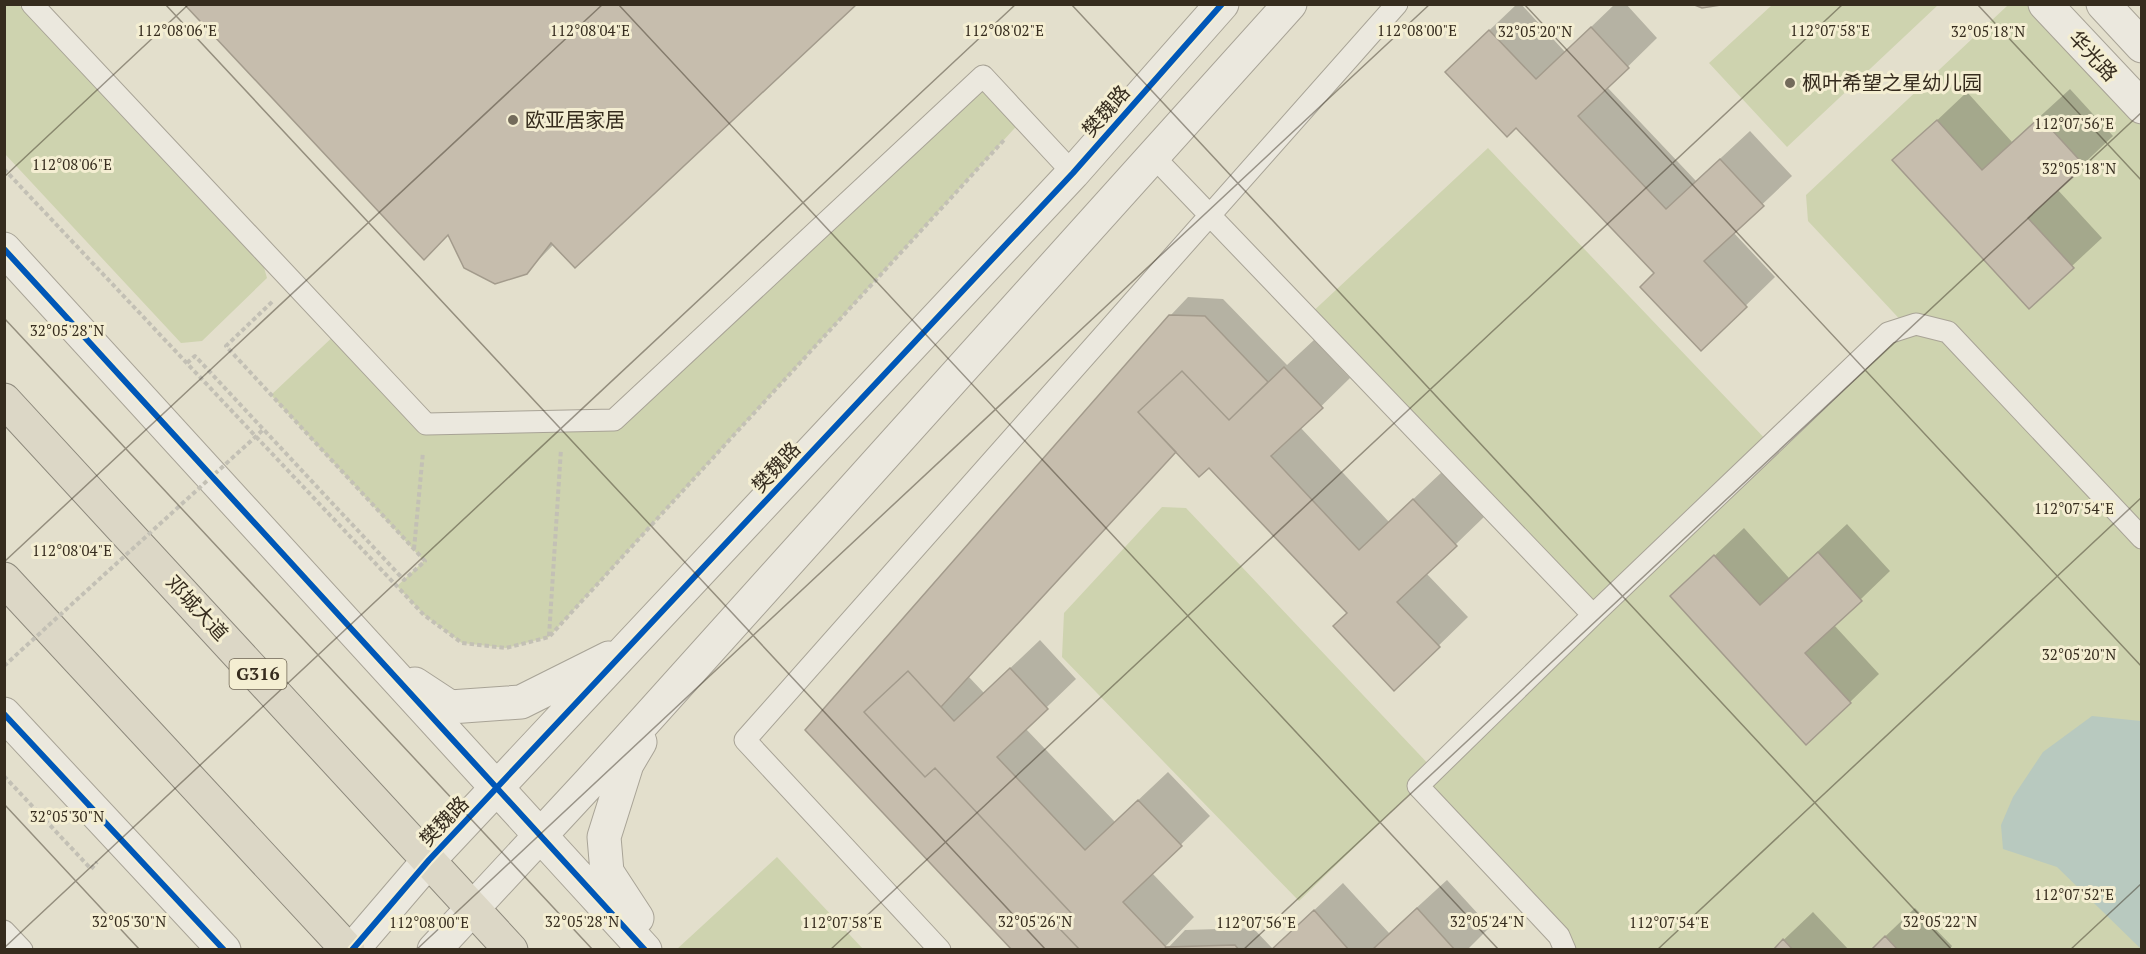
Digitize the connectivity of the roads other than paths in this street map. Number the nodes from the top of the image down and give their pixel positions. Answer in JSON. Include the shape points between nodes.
{"nodes":[{"id":1,"x":32,"y":4,"type":"edge"},
{"id":2,"x":1222,"y":4,"type":"edge"},
{"id":3,"x":1290,"y":4,"type":"edge"},
{"id":4,"x":1398,"y":4,"type":"edge"},
{"id":5,"x":2045,"y":4,"type":"edge"},
{"id":6,"x":2103,"y":4,"type":"edge"},
{"id":7,"x":2142,"y":46,"type":"edge"},
{"id":8,"x":2142,"y":107,"type":"edge"},
{"id":9,"x":1153,"y":156,"type":"junction"},
{"id":10,"x":1073,"y":173,"type":"junction"},
{"id":11,"x":1210,"y":216,"type":"junction"},
{"id":12,"x":4,"y":249,"type":"edge"},
{"id":13,"x":4,"y":400,"type":"edge"},
{"id":14,"x":2142,"y":538,"type":"edge"},
{"id":15,"x":4,"y":579,"type":"edge"},
{"id":16,"x":1593,"y":615,"type":"junction"},
{"id":17,"x":630,"y":648,"type":"junction"},
{"id":18,"x":382,"y":662,"type":"junction"},
{"id":19,"x":668,"y":696,"type":"junction"},
{"id":20,"x":4,"y":714,"type":"edge"},
{"id":21,"x":498,"y":789,"type":"junction"},
{"id":22,"x":540,"y":836,"type":"junction"},
{"id":23,"x":429,"y":860,"type":"junction"},
{"id":24,"x":473,"y":908,"type":"junction"},
{"id":25,"x":4,"y":931,"type":"edge"},
{"id":26,"x":22,"y":950,"type":"edge"},
{"id":27,"x":224,"y":950,"type":"edge"},
{"id":28,"x":350,"y":950,"type":"edge"},
{"id":29,"x":434,"y":950,"type":"edge"},
{"id":30,"x":512,"y":950,"type":"edge"},
{"id":31,"x":645,"y":950,"type":"edge"},
{"id":32,"x":657,"y":950,"type":"edge"},
{"id":33,"x":940,"y":950,"type":"edge"},
{"id":34,"x":1565,"y":950,"type":"edge"}],
"edges":[{"from":1,"to":10,"type":"lane","via":[[426,424],[614,420],[983,76]]},
{"from":2,"to":10,"type":"street","name":"樊魏路"},
{"from":3,"to":9,"type":"street"},
{"from":4,"to":11,"type":"lane"},
{"from":5,"to":8,"type":"street","name":"华光路"},
{"from":6,"to":7,"type":"street"},
{"from":9,"to":11,"type":"lane"},
{"from":9,"to":19,"type":"street"},
{"from":10,"to":17,"type":"street","name":"樊魏路"},
{"from":11,"to":16,"type":"lane"},
{"from":11,"to":33,"type":"lane","via":[[744,740]]},
{"from":12,"to":18,"type":"street"},
{"from":13,"to":23,"type":"highway","name":"邓城大道","number":"G316"},
{"from":14,"to":16,"type":"lane","via":[[1948,332],[1916,324],[1888,333]]},
{"from":15,"to":28,"type":"highway"},
{"from":16,"to":34,"type":"lane","via":[[1418,786],[1559,936]]},
{"from":17,"to":18,"type":"street","via":[[521,702],[450,707]]},
{"from":17,"to":21,"type":"street","name":"樊魏路"},
{"from":18,"to":21,"type":"street"},
{"from":19,"to":22,"type":"street"},
{"from":19,"to":32,"type":"street","via":[[627,764],[604,837],[607,872]]},
{"from":20,"to":27,"type":"street"},
{"from":21,"to":22,"type":"street"},
{"from":21,"to":23,"type":"street","name":"樊魏路"},
{"from":22,"to":24,"type":"street"},
{"from":22,"to":31,"type":"street"},
{"from":23,"to":24,"type":"highway","name":"邓城大道","number":"G316"},
{"from":23,"to":28,"type":"street","name":"樊魏路"},
{"from":24,"to":29,"type":"street"},
{"from":24,"to":30,"type":"highway","name":"邓城大道","number":"G316"},
{"from":25,"to":26,"type":"lane"}]}
